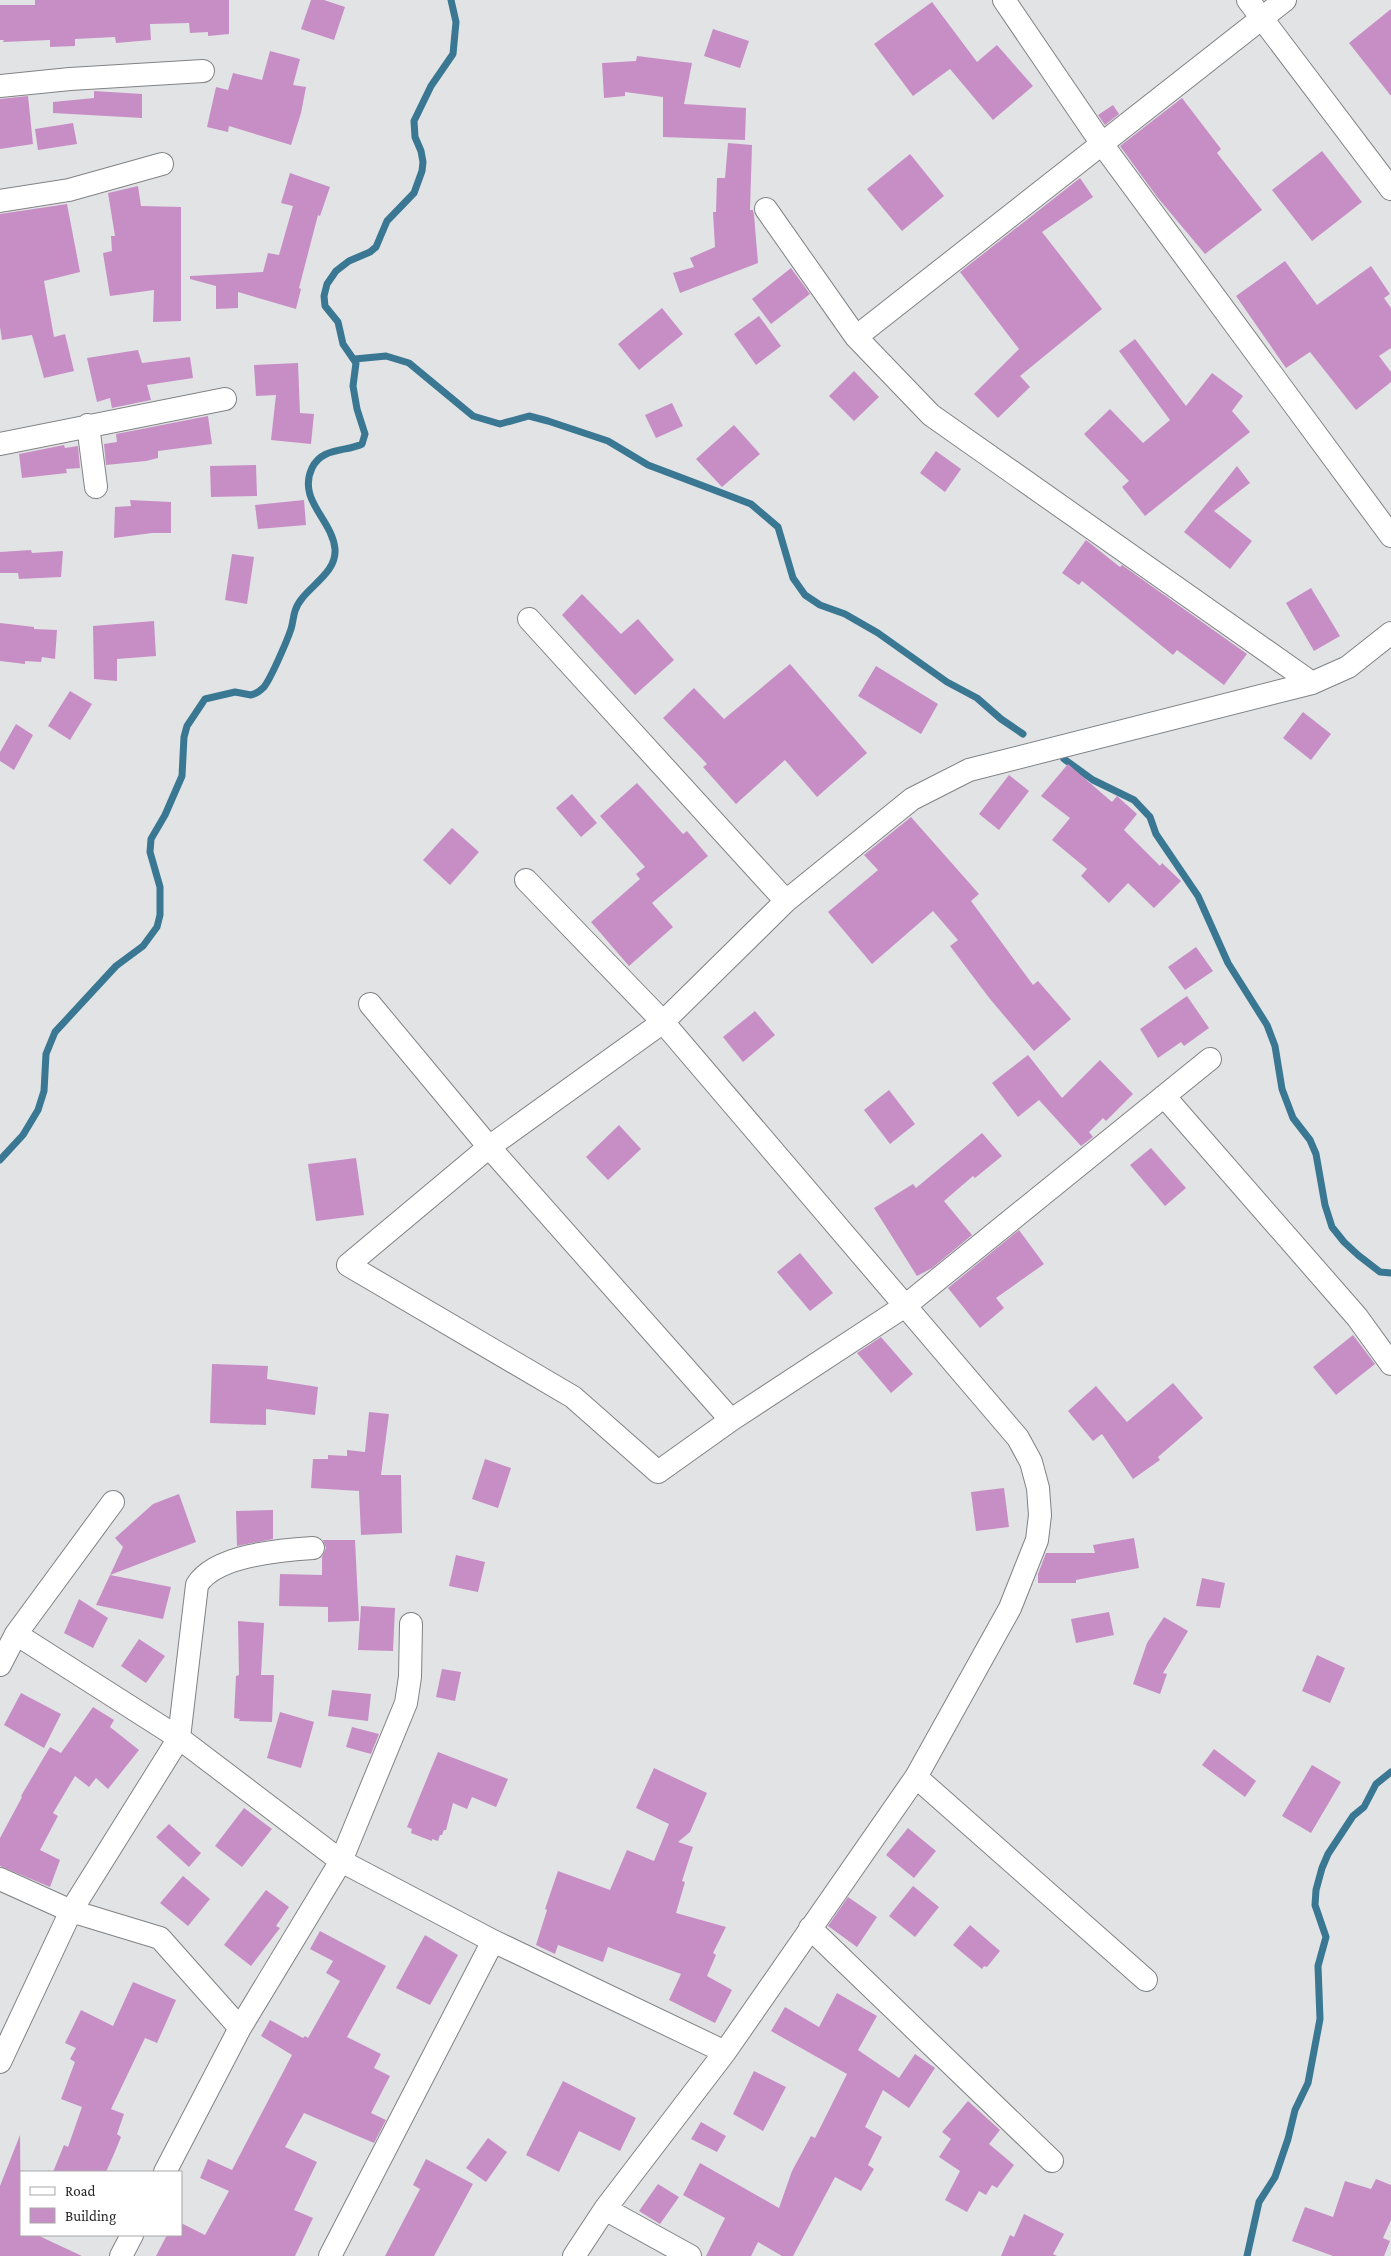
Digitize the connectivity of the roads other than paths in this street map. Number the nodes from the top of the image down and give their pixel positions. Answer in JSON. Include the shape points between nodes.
{"nodes":[{"id":1,"x":1004,"y":0,"type":"edge"},
{"id":2,"x":1248,"y":0,"type":"edge"},
{"id":3,"x":1285,"y":0,"type":"edge"},
{"id":4,"x":1262,"y":19,"type":"junction"},
{"id":5,"x":203,"y":71,"type":"dead end"},
{"id":6,"x":0,"y":86,"type":"edge"},
{"id":7,"x":1102,"y":144,"type":"junction"},
{"id":8,"x":162,"y":164,"type":"dead end"},
{"id":9,"x":1391,"y":189,"type":"edge"},
{"id":10,"x":0,"y":201,"type":"edge"},
{"id":11,"x":766,"y":209,"type":"dead end"},
{"id":12,"x":856,"y":337,"type":"junction"},
{"id":13,"x":225,"y":399,"type":"dead end"},
{"id":14,"x":88,"y":425,"type":"junction"},
{"id":15,"x":0,"y":444,"type":"edge"},
{"id":16,"x":96,"y":487,"type":"dead end"},
{"id":17,"x":1391,"y":536,"type":"edge"},
{"id":18,"x":529,"y":619,"type":"dead end"},
{"id":19,"x":1391,"y":633,"type":"edge"},
{"id":20,"x":1312,"y":683,"type":"junction"},
{"id":21,"x":526,"y":880,"type":"dead end"},
{"id":22,"x":786,"y":901,"type":"junction"},
{"id":23,"x":370,"y":1004,"type":"dead end"},
{"id":24,"x":663,"y":1022,"type":"junction"},
{"id":25,"x":1210,"y":1059,"type":"dead end"},
{"id":26,"x":1164,"y":1096,"type":"junction"},
{"id":27,"x":489,"y":1147,"type":"junction"},
{"id":28,"x":905,"y":1306,"type":"junction"},
{"id":29,"x":1391,"y":1364,"type":"edge"},
{"id":30,"x":731,"y":1420,"type":"junction"},
{"id":31,"x":113,"y":1502,"type":"dead end"},
{"id":32,"x":313,"y":1548,"type":"dead end"},
{"id":33,"x":412,"y":1624,"type":"dead end"},
{"id":34,"x":16,"y":1634,"type":"junction"},
{"id":35,"x":0,"y":1664,"type":"edge"},
{"id":36,"x":179,"y":1738,"type":"junction"},
{"id":37,"x":916,"y":1777,"type":"junction"},
{"id":38,"x":341,"y":1861,"type":"junction"},
{"id":39,"x":0,"y":1879,"type":"edge"},
{"id":40,"x":71,"y":1911,"type":"junction"},
{"id":41,"x":810,"y":1928,"type":"junction"},
{"id":42,"x":493,"y":1941,"type":"junction"},
{"id":43,"x":1146,"y":1980,"type":"dead end"},
{"id":44,"x":240,"y":2028,"type":"junction"},
{"id":45,"x":725,"y":2052,"type":"junction"},
{"id":46,"x":0,"y":2062,"type":"edge"},
{"id":47,"x":1052,"y":2160,"type":"dead end"},
{"id":48,"x":166,"y":2171,"type":"edge"},
{"id":49,"x":605,"y":2210,"type":"junction"},
{"id":50,"x":131,"y":2236,"type":"edge"},
{"id":51,"x":121,"y":2256,"type":"edge"},
{"id":52,"x":330,"y":2256,"type":"edge"},
{"id":53,"x":574,"y":2256,"type":"edge"},
{"id":54,"x":690,"y":2256,"type":"edge"}],
"edges":[{"from":1,"to":7,"type":"street"},
{"from":2,"to":4,"type":"street"},
{"from":3,"to":4,"type":"street"},
{"from":4,"to":7,"type":"street"},
{"from":4,"to":9,"type":"street"},
{"from":5,"to":6,"type":"street"},
{"from":7,"to":12,"type":"street"},
{"from":7,"to":17,"type":"street"},
{"from":8,"to":10,"type":"street","via":[[69,190]]},
{"from":11,"to":12,"type":"street"},
{"from":12,"to":20,"type":"street","via":[[931,415],[962,439]]},
{"from":13,"to":14,"type":"street"},
{"from":14,"to":15,"type":"street"},
{"from":14,"to":16,"type":"street"},
{"from":18,"to":22,"type":"street"},
{"from":19,"to":20,"type":"street","via":[[1348,667]]},
{"from":20,"to":22,"type":"street","via":[[970,770],[912,799]]},
{"from":21,"to":24,"type":"street"},
{"from":22,"to":24,"type":"street"},
{"from":23,"to":27,"type":"street"},
{"from":24,"to":27,"type":"street"},
{"from":24,"to":28,"type":"street"},
{"from":25,"to":26,"type":"street"},
{"from":26,"to":28,"type":"street"},
{"from":26,"to":29,"type":"street","via":[[1357,1317]]},
{"from":27,"to":30,"type":"street"},
{"from":27,"to":30,"type":"street","via":[[348,1265],[573,1397],[658,1472]]},
{"from":28,"to":30,"type":"street"},
{"from":28,"to":37,"type":"street","via":[[1018,1438],[1031,1462],[1038,1488],[1040,1515],[1037,1540],[1010,1608]]},
{"from":31,"to":34,"type":"street"},
{"from":32,"to":36,"type":"street","via":[[246,1557],[202,1576],[197,1584]]},
{"from":33,"to":38,"type":"street","via":[[406,1704]]},
{"from":34,"to":35,"type":"street"},
{"from":34,"to":36,"type":"street"},
{"from":36,"to":38,"type":"street"},
{"from":36,"to":40,"type":"street"},
{"from":37,"to":41,"type":"street"},
{"from":37,"to":43,"type":"street"},
{"from":38,"to":42,"type":"street"},
{"from":38,"to":44,"type":"street"},
{"from":39,"to":40,"type":"street"},
{"from":40,"to":44,"type":"street","via":[[160,1938]]},
{"from":40,"to":46,"type":"street"},
{"from":41,"to":45,"type":"street"},
{"from":41,"to":47,"type":"street"},
{"from":42,"to":45,"type":"street"},
{"from":42,"to":52,"type":"street"},
{"from":44,"to":48,"type":"street"},
{"from":45,"to":49,"type":"street"},
{"from":49,"to":53,"type":"street"},
{"from":49,"to":54,"type":"street"},
{"from":50,"to":51,"type":"street"}]}
